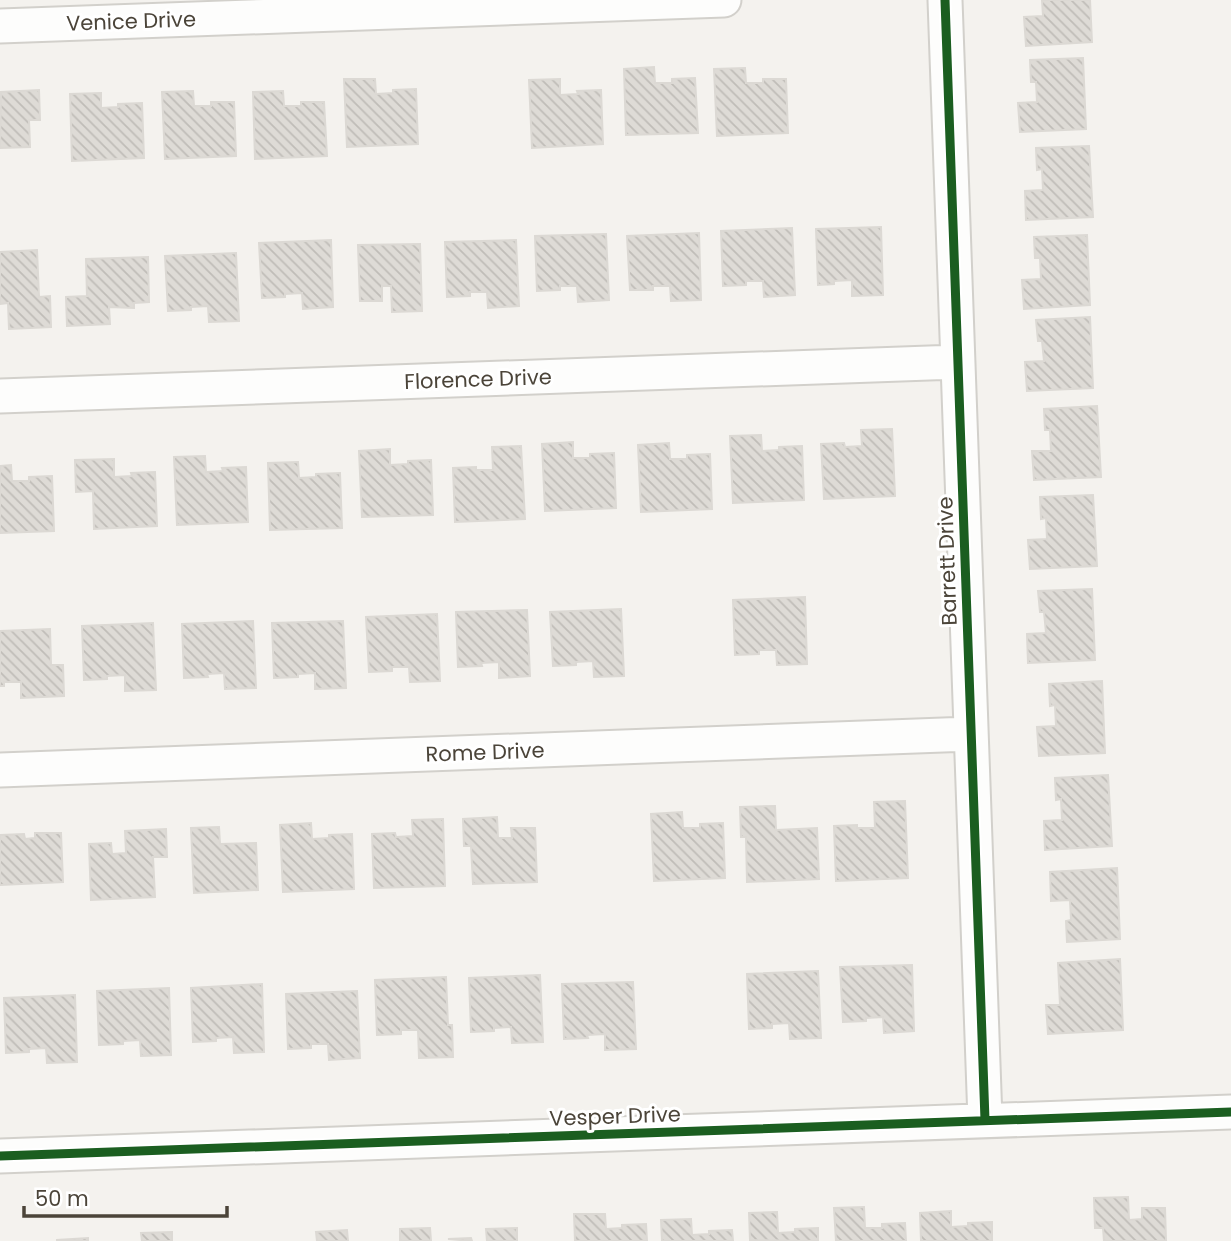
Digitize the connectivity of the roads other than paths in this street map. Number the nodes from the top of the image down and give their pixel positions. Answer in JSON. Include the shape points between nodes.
{"nodes":[{"id":1,"x":724,"y":0,"type":"edge"},
{"id":2,"x":945,"y":0,"type":"edge"},
{"id":3,"x":0,"y":26,"type":"edge"},
{"id":4,"x":957,"y":362,"type":"junction"},
{"id":5,"x":0,"y":396,"type":"edge"},
{"id":6,"x":970,"y":734,"type":"junction"},
{"id":7,"x":0,"y":770,"type":"edge"},
{"id":8,"x":1231,"y":1112,"type":"edge"},
{"id":9,"x":985,"y":1120,"type":"junction"},
{"id":10,"x":0,"y":1156,"type":"edge"}],
"edges":[{"from":1,"to":3,"type":"street","name":"Venice Drive"},
{"from":2,"to":4,"type":"street","name":"Barrett Drive"},
{"from":4,"to":5,"type":"street","name":"Florence Drive"},
{"from":4,"to":6,"type":"street","name":"Barrett Drive"},
{"from":6,"to":7,"type":"street","name":"Rome Drive"},
{"from":6,"to":9,"type":"street","name":"Barrett Drive"},
{"from":8,"to":9,"type":"street","name":"Vesper Drive"},
{"from":9,"to":10,"type":"street","name":"Vesper Drive"}]}
